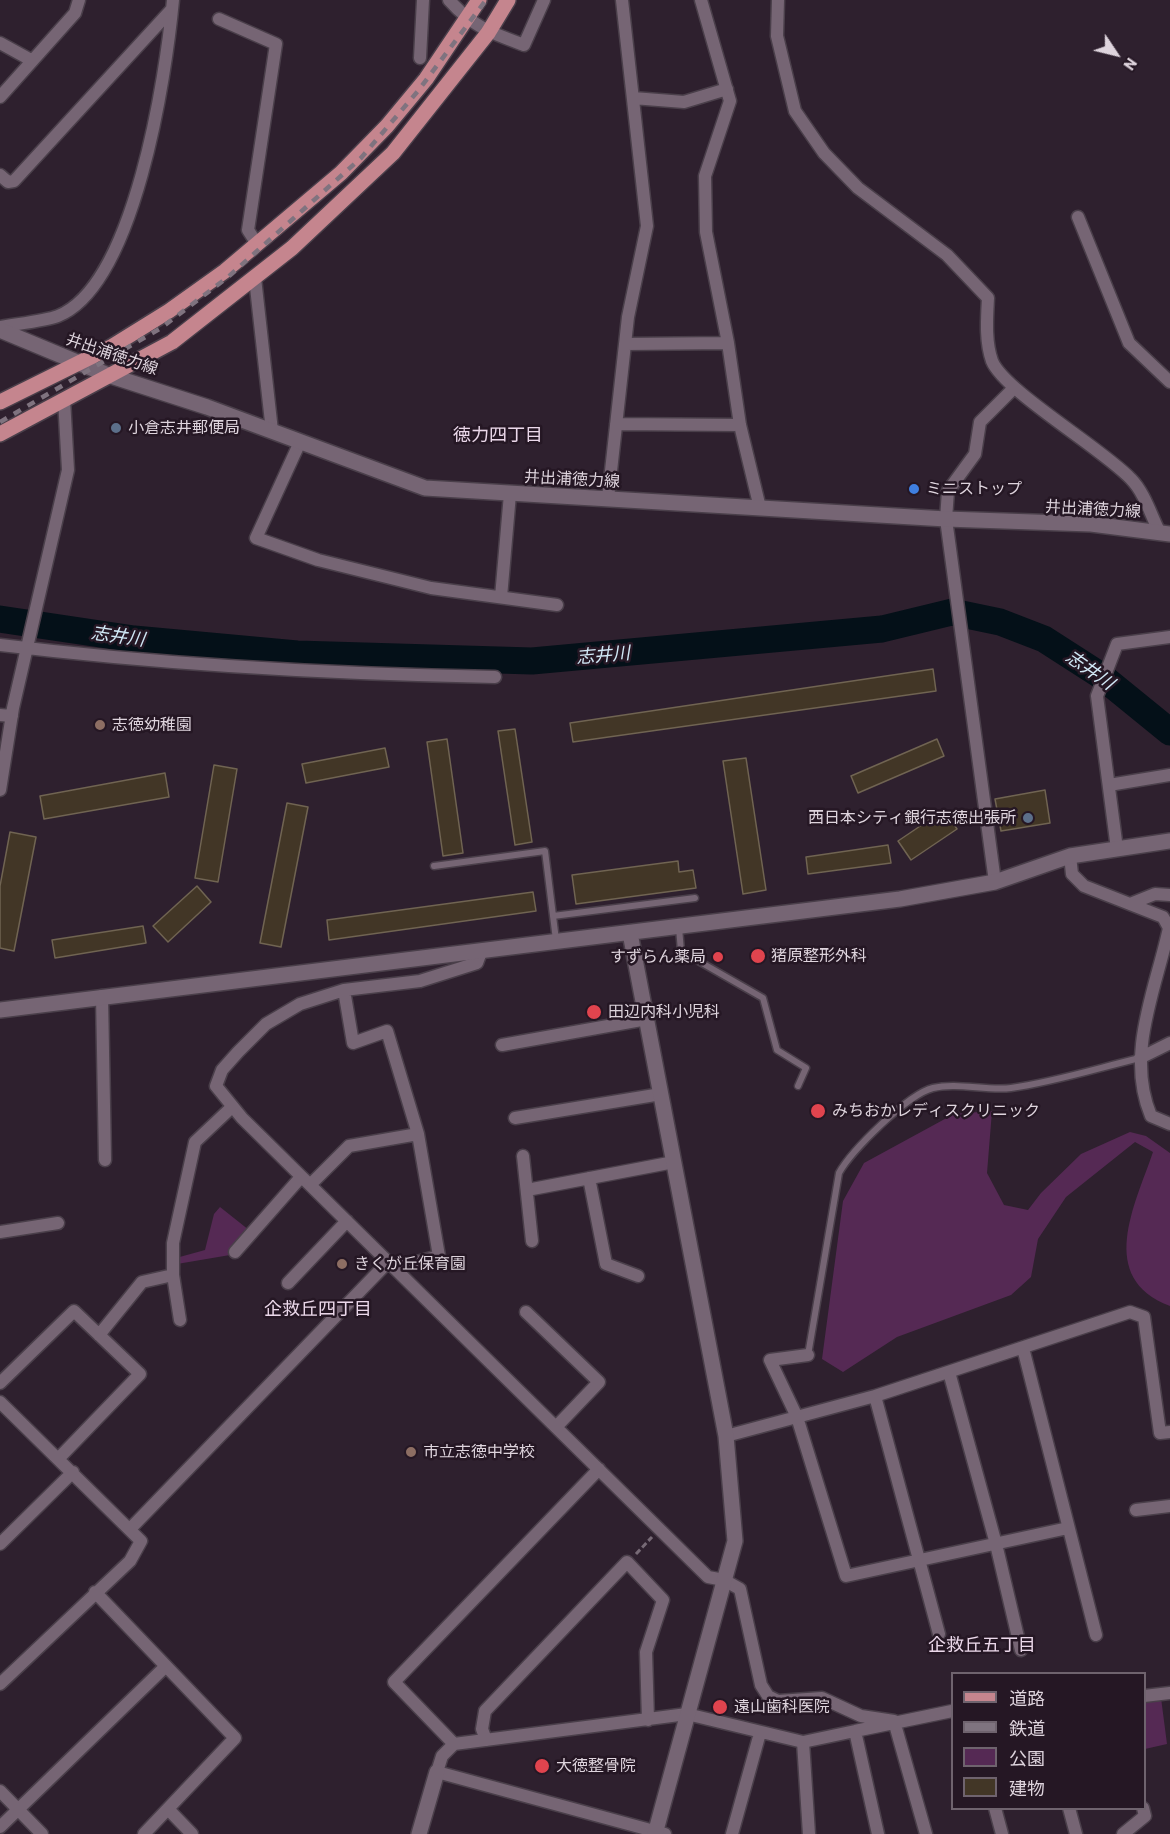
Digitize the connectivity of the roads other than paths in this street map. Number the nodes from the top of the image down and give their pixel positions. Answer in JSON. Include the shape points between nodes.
{"nodes":[{"id":1,"x":79,"y":0,"type":"edge"},
{"id":2,"x":423,"y":0,"type":"edge"},
{"id":3,"x":449,"y":0,"type":"edge"},
{"id":4,"x":479,"y":0,"type":"edge"},
{"id":5,"x":508,"y":0,"type":"edge"},
{"id":6,"x":544,"y":0,"type":"edge"},
{"id":7,"x":622,"y":0,"type":"edge"},
{"id":8,"x":701,"y":0,"type":"edge"},
{"id":9,"x":778,"y":0,"type":"edge"},
{"id":10,"x":172,"y":4,"type":"edge"},
{"id":11,"x":219,"y":19,"type":"dead end"},
{"id":12,"x":467,"y":20,"type":"junction"},
{"id":13,"x":488,"y":33,"type":"junction"},
{"id":14,"x":0,"y":43,"type":"edge"},
{"id":15,"x":420,"y":58,"type":"dead end"},
{"id":16,"x":31,"y":60,"type":"junction"},
{"id":17,"x":727,"y":89,"type":"junction"},
{"id":18,"x":0,"y":97,"type":"edge"},
{"id":19,"x":633,"y":98,"type":"junction"},
{"id":20,"x":0,"y":175,"type":"edge"},
{"id":21,"x":1078,"y":217,"type":"dead end"},
{"id":22,"x":257,"y":244,"type":"junction"},
{"id":23,"x":255,"y":278,"type":"junction"},
{"id":24,"x":0,"y":329,"type":"edge"},
{"id":25,"x":728,"y":343,"type":"junction"},
{"id":26,"x":625,"y":344,"type":"junction"},
{"id":27,"x":80,"y":364,"type":"junction"},
{"id":28,"x":108,"y":375,"type":"junction"},
{"id":29,"x":1170,"y":382,"type":"edge"},
{"id":30,"x":1014,"y":388,"type":"junction"},
{"id":31,"x":64,"y":399,"type":"junction"},
{"id":32,"x":0,"y":402,"type":"edge"},
{"id":33,"x":616,"y":424,"type":"junction"},
{"id":34,"x":740,"y":424,"type":"junction"},
{"id":35,"x":272,"y":431,"type":"junction"},
{"id":36,"x":0,"y":434,"type":"edge"},
{"id":37,"x":300,"y":442,"type":"junction"},
{"id":38,"x":510,"y":494,"type":"junction"},
{"id":39,"x":608,"y":498,"type":"junction"},
{"id":40,"x":760,"y":508,"type":"junction"},
{"id":41,"x":946,"y":519,"type":"junction"},
{"id":42,"x":1165,"y":533,"type":"edge"},
{"id":43,"x":501,"y":597,"type":"junction"},
{"id":44,"x":556,"y":605,"type":"dead end"},
{"id":45,"x":1170,"y":637,"type":"edge"},
{"id":46,"x":0,"y":645,"type":"edge"},
{"id":47,"x":26,"y":648,"type":"junction"},
{"id":48,"x":495,"y":677,"type":"dead end"},
{"id":49,"x":6,"y":716,"type":"edge"},
{"id":50,"x":1170,"y":775,"type":"edge"},
{"id":51,"x":1109,"y":784,"type":"junction"},
{"id":52,"x":0,"y":790,"type":"edge"},
{"id":53,"x":1170,"y":841,"type":"edge"},
{"id":54,"x":1117,"y":849,"type":"junction"},
{"id":55,"x":1070,"y":856,"type":"junction"},
{"id":56,"x":434,"y":866,"type":"dead end"},
{"id":57,"x":995,"y":882,"type":"junction"},
{"id":58,"x":1170,"y":895,"type":"edge"},
{"id":59,"x":695,"y":898,"type":"dead end"},
{"id":60,"x":1130,"y":904,"type":"junction"},
{"id":61,"x":553,"y":916,"type":"junction"},
{"id":62,"x":679,"y":927,"type":"junction"},
{"id":63,"x":630,"y":933,"type":"junction"},
{"id":64,"x":556,"y":940,"type":"junction"},
{"id":65,"x":481,"y":952,"type":"junction"},
{"id":66,"x":344,"y":990,"type":"junction"},
{"id":67,"x":102,"y":996,"type":"junction"},
{"id":68,"x":0,"y":1010,"type":"edge"},
{"id":69,"x":647,"y":1019,"type":"junction"},
{"id":70,"x":1170,"y":1043,"type":"edge"},
{"id":71,"x":502,"y":1045,"type":"dead end"},
{"id":72,"x":1140,"y":1058,"type":"junction"},
{"id":73,"x":798,"y":1086,"type":"dead end"},
{"id":74,"x":661,"y":1094,"type":"junction"},
{"id":75,"x":232,"y":1107,"type":"junction"},
{"id":76,"x":515,"y":1118,"type":"dead end"},
{"id":77,"x":1170,"y":1124,"type":"edge"},
{"id":78,"x":418,"y":1134,"type":"junction"},
{"id":79,"x":523,"y":1156,"type":"dead end"},
{"id":80,"x":105,"y":1160,"type":"dead end"},
{"id":81,"x":674,"y":1162,"type":"junction"},
{"id":82,"x":589,"y":1178,"type":"junction"},
{"id":83,"x":306,"y":1181,"type":"junction"},
{"id":84,"x":527,"y":1190,"type":"junction"},
{"id":85,"x":347,"y":1221,"type":"junction"},
{"id":86,"x":58,"y":1223,"type":"dead end"},
{"id":87,"x":0,"y":1232,"type":"edge"},
{"id":88,"x":532,"y":1240,"type":"dead end"},
{"id":89,"x":235,"y":1252,"type":"dead end"},
{"id":90,"x":392,"y":1265,"type":"junction"},
{"id":91,"x":173,"y":1275,"type":"junction"},
{"id":92,"x":638,"y":1276,"type":"dead end"},
{"id":93,"x":288,"y":1283,"type":"dead end"},
{"id":94,"x":526,"y":1312,"type":"dead end"},
{"id":95,"x":180,"y":1320,"type":"dead end"},
{"id":96,"x":99,"y":1335,"type":"junction"},
{"id":97,"x":1023,"y":1348,"type":"junction"},
{"id":98,"x":808,"y":1355,"type":"joint"},
{"id":99,"x":949,"y":1372,"type":"junction"},
{"id":100,"x":0,"y":1383,"type":"edge"},
{"id":101,"x":875,"y":1396,"type":"junction"},
{"id":102,"x":0,"y":1402,"type":"edge"},
{"id":103,"x":797,"y":1418,"type":"junction"},
{"id":104,"x":556,"y":1427,"type":"junction"},
{"id":105,"x":1170,"y":1432,"type":"edge"},
{"id":106,"x":726,"y":1436,"type":"junction"},
{"id":107,"x":59,"y":1458,"type":"junction"},
{"id":108,"x":599,"y":1469,"type":"junction"},
{"id":109,"x":73,"y":1472,"type":"junction"},
{"id":110,"x":1170,"y":1506,"type":"edge"},
{"id":111,"x":1136,"y":1510,"type":"dead end"},
{"id":112,"x":1068,"y":1528,"type":"junction"},
{"id":113,"x":130,"y":1529,"type":"junction"},
{"id":114,"x":0,"y":1544,"type":"edge"},
{"id":115,"x":996,"y":1544,"type":"junction"},
{"id":116,"x":918,"y":1561,"type":"junction"},
{"id":117,"x":724,"y":1580,"type":"junction"},
{"id":118,"x":95,"y":1592,"type":"junction"},
{"id":119,"x":939,"y":1634,"type":"dead end"},
{"id":120,"x":1096,"y":1635,"type":"dead end"},
{"id":121,"x":1021,"y":1650,"type":"dead end"},
{"id":122,"x":165,"y":1667,"type":"junction"},
{"id":123,"x":0,"y":1684,"type":"edge"},
{"id":124,"x":1170,"y":1693,"type":"edge"},
{"id":125,"x":1146,"y":1696,"type":"edge"},
{"id":126,"x":951,"y":1711,"type":"edge"},
{"id":127,"x":687,"y":1714,"type":"junction"},
{"id":128,"x":648,"y":1720,"type":"junction"},
{"id":129,"x":894,"y":1721,"type":"junction"},
{"id":130,"x":855,"y":1731,"type":"junction"},
{"id":131,"x":760,"y":1733,"type":"junction"},
{"id":132,"x":486,"y":1740,"type":"junction"},
{"id":133,"x":803,"y":1742,"type":"junction"},
{"id":134,"x":454,"y":1744,"type":"junction"},
{"id":135,"x":437,"y":1772,"type":"junction"},
{"id":136,"x":0,"y":1791,"type":"edge"},
{"id":137,"x":18,"y":1809,"type":"junction"},
{"id":138,"x":168,"y":1809,"type":"junction"},
{"id":139,"x":996,"y":1810,"type":"edge"},
{"id":140,"x":1070,"y":1810,"type":"edge"},
{"id":141,"x":1143,"y":1810,"type":"edge"},
{"id":142,"x":0,"y":1827,"type":"edge"},
{"id":143,"x":658,"y":1833,"type":"edge"},
{"id":144,"x":42,"y":1834,"type":"edge"},
{"id":145,"x":144,"y":1834,"type":"edge"},
{"id":146,"x":192,"y":1834,"type":"edge"},
{"id":147,"x":419,"y":1834,"type":"edge"},
{"id":148,"x":732,"y":1834,"type":"edge"},
{"id":149,"x":809,"y":1834,"type":"edge"},
{"id":150,"x":878,"y":1834,"type":"edge"},
{"id":151,"x":926,"y":1834,"type":"edge"},
{"id":152,"x":1002,"y":1834,"type":"edge"},
{"id":153,"x":1076,"y":1834,"type":"edge"},
{"id":154,"x":1123,"y":1834,"type":"edge"}],
"edges":[{"from":1,"to":16,"type":"street","via":[[75,13]]},
{"from":2,"to":15,"type":"street"},
{"from":3,"to":12,"type":"street"},
{"from":4,"to":12,"type":"main road"},
{"from":5,"to":13,"type":"main road"},
{"from":6,"to":13,"type":"street","via":[[524,45]]},
{"from":7,"to":19,"type":"street"},
{"from":8,"to":17,"type":"street"},
{"from":9,"to":30,"type":"street","via":[[777,36],[795,111],[824,153],[858,188],[947,255],[988,298],[987,333],[993,363]]},
{"from":10,"to":20,"type":"street","via":[[14,181],[8,182]]},
{"from":10,"to":24,"type":"street","via":[[155,121],[109,265],[87,296],[58,316]]},
{"from":11,"to":22,"type":"street","via":[[276,44],[248,230]]},
{"from":12,"to":13,"type":"street"},
{"from":12,"to":22,"type":"main road","via":[[387,126],[341,173]]},
{"from":13,"to":23,"type":"main road","via":[[393,153],[332,213]]},
{"from":14,"to":16,"type":"street"},
{"from":16,"to":18,"type":"street"},
{"from":17,"to":19,"type":"street","via":[[684,102]]},
{"from":17,"to":25,"type":"street","via":[[730,101],[705,176],[706,232]]},
{"from":19,"to":26,"type":"street","via":[[647,226]]},
{"from":21,"to":29,"type":"street","via":[[1129,343]]},
{"from":22,"to":27,"type":"main road","via":[[169,311]]},
{"from":23,"to":28,"type":"main road","via":[[172,342]]},
{"from":23,"to":35,"type":"street"},
{"from":24,"to":27,"type":"street","name":"井出浦徳力線"},
{"from":25,"to":26,"type":"street"},
{"from":25,"to":34,"type":"street"},
{"from":26,"to":33,"type":"street"},
{"from":27,"to":28,"type":"street","name":"井出浦徳力線"},
{"from":27,"to":32,"type":"main road"},
{"from":28,"to":31,"type":"main road"},
{"from":28,"to":35,"type":"street","name":"井出浦徳力線"},
{"from":30,"to":41,"type":"street","via":[[980,422],[975,454],[948,491]]},
{"from":30,"to":42,"type":"street","via":[[1133,480]]},
{"from":31,"to":36,"type":"main road"},
{"from":31,"to":47,"type":"street","via":[[68,470]]},
{"from":33,"to":34,"type":"street"},
{"from":33,"to":39,"type":"street"},
{"from":34,"to":40,"type":"street"},
{"from":35,"to":37,"type":"street","name":"井出浦徳力線"},
{"from":37,"to":38,"type":"street","name":"井出浦徳力線","via":[[425,488]]},
{"from":37,"to":43,"type":"street","via":[[256,538],[318,560],[431,588]]},
{"from":38,"to":39,"type":"street","name":"井出浦徳力線"},
{"from":38,"to":43,"type":"street"},
{"from":39,"to":40,"type":"street","name":"井出浦徳力線"},
{"from":40,"to":41,"type":"street","name":"井出浦徳力線"},
{"from":41,"to":42,"type":"street","name":"井出浦徳力線","via":[[1091,524]]},
{"from":41,"to":57,"type":"street"},
{"from":43,"to":44,"type":"street"},
{"from":45,"to":51,"type":"street","via":[[1117,645],[1096,696]]},
{"from":46,"to":47,"type":"street"},
{"from":47,"to":48,"type":"street","via":[[167,663],[362,675]]},
{"from":47,"to":49,"type":"street"},
{"from":49,"to":52,"type":"street"},
{"from":50,"to":51,"type":"street"},
{"from":51,"to":54,"type":"street"},
{"from":53,"to":54,"type":"street"},
{"from":54,"to":55,"type":"street"},
{"from":55,"to":57,"type":"street"},
{"from":55,"to":60,"type":"street","via":[[1072,874],[1084,886]]},
{"from":56,"to":61,"type":"lane","via":[[545,851]]},
{"from":57,"to":62,"type":"street","via":[[900,899]]},
{"from":58,"to":60,"type":"street","via":[[1155,894]]},
{"from":59,"to":61,"type":"lane"},
{"from":60,"to":72,"type":"street","via":[[1163,917],[1169,928],[1141,1037]]},
{"from":61,"to":64,"type":"lane"},
{"from":62,"to":63,"type":"street"},
{"from":62,"to":73,"type":"lane","via":[[681,951],[763,998],[777,1050],[806,1068]]},
{"from":63,"to":64,"type":"street"},
{"from":63,"to":69,"type":"street"},
{"from":64,"to":65,"type":"street"},
{"from":65,"to":66,"type":"street","via":[[477,963],[420,981]]},
{"from":65,"to":67,"type":"street"},
{"from":66,"to":75,"type":"street","via":[[300,1004],[266,1024],[238,1052],[222,1070],[216,1086]]},
{"from":66,"to":78,"type":"street","via":[[353,1043],[387,1031]]},
{"from":67,"to":68,"type":"street"},
{"from":67,"to":80,"type":"street"},
{"from":69,"to":71,"type":"street"},
{"from":69,"to":74,"type":"street"},
{"from":70,"to":72,"type":"street"},
{"from":72,"to":77,"type":"street","via":[[1145,1101],[1151,1116]]},
{"from":72,"to":98,"type":"lane","via":[[1009,1088],[933,1088],[914,1097],[847,1159],[839,1173]]},
{"from":74,"to":76,"type":"street"},
{"from":74,"to":81,"type":"street"},
{"from":75,"to":83,"type":"street"},
{"from":75,"to":91,"type":"street","via":[[195,1142],[173,1243]]},
{"from":78,"to":83,"type":"street","via":[[349,1146]]},
{"from":78,"to":90,"type":"street","via":[[440,1257]]},
{"from":79,"to":84,"type":"street"},
{"from":81,"to":82,"type":"street"},
{"from":81,"to":106,"type":"street"},
{"from":82,"to":84,"type":"street"},
{"from":82,"to":92,"type":"street","via":[[606,1264]]},
{"from":83,"to":85,"type":"street"},
{"from":83,"to":89,"type":"street"},
{"from":84,"to":88,"type":"street"},
{"from":85,"to":90,"type":"street"},
{"from":85,"to":93,"type":"street"},
{"from":86,"to":87,"type":"street"},
{"from":90,"to":104,"type":"street"},
{"from":90,"to":113,"type":"street"},
{"from":91,"to":95,"type":"street"},
{"from":91,"to":96,"type":"street","via":[[142,1282]]},
{"from":94,"to":104,"type":"street","via":[[599,1382]]},
{"from":96,"to":100,"type":"street","via":[[74,1311]]},
{"from":96,"to":107,"type":"street","via":[[140,1374]]},
{"from":97,"to":99,"type":"street"},
{"from":97,"to":105,"type":"street","via":[[1130,1312],[1144,1317],[1160,1433]]},
{"from":97,"to":112,"type":"street"},
{"from":98,"to":103,"type":"street","via":[[770,1359]]},
{"from":99,"to":101,"type":"street"},
{"from":99,"to":115,"type":"street"},
{"from":101,"to":103,"type":"street"},
{"from":101,"to":116,"type":"street"},
{"from":102,"to":107,"type":"street"},
{"from":103,"to":106,"type":"street"},
{"from":103,"to":116,"type":"street","via":[[846,1576]]},
{"from":104,"to":108,"type":"street"},
{"from":106,"to":117,"type":"street","via":[[735,1541]]},
{"from":107,"to":109,"type":"street"},
{"from":108,"to":117,"type":"street","via":[[708,1577]]},
{"from":108,"to":134,"type":"street","via":[[394,1682]]},
{"from":109,"to":113,"type":"street"},
{"from":109,"to":114,"type":"street"},
{"from":110,"to":111,"type":"street"},
{"from":112,"to":115,"type":"street"},
{"from":112,"to":120,"type":"street"},
{"from":113,"to":118,"type":"street","via":[[141,1546]]},
{"from":115,"to":116,"type":"street"},
{"from":115,"to":121,"type":"street"},
{"from":116,"to":119,"type":"street"},
{"from":117,"to":127,"type":"street"},
{"from":117,"to":129,"type":"street","via":[[740,1589],[761,1685],[768,1696],[778,1701],[822,1698],[861,1716]]},
{"from":118,"to":122,"type":"street"},
{"from":118,"to":123,"type":"street"},
{"from":122,"to":137,"type":"street"},
{"from":122,"to":138,"type":"street","via":[[235,1738]]},
{"from":124,"to":125,"type":"street"},
{"from":126,"to":129,"type":"street"},
{"from":127,"to":128,"type":"street"},
{"from":127,"to":131,"type":"street"},
{"from":127,"to":143,"type":"street"},
{"from":128,"to":132,"type":"street"},
{"from":128,"to":132,"type":"street","via":[[646,1652],[663,1600],[627,1562],[484,1711],[482,1729]]},
{"from":129,"to":130,"type":"street"},
{"from":129,"to":151,"type":"street"},
{"from":130,"to":133,"type":"street"},
{"from":130,"to":150,"type":"street"},
{"from":131,"to":133,"type":"street"},
{"from":131,"to":148,"type":"street"},
{"from":132,"to":134,"type":"street"},
{"from":133,"to":149,"type":"street"},
{"from":134,"to":135,"type":"street","via":[[442,1756]]},
{"from":135,"to":143,"type":"street"},
{"from":135,"to":147,"type":"street"},
{"from":136,"to":137,"type":"street"},
{"from":137,"to":142,"type":"street"},
{"from":137,"to":144,"type":"street"},
{"from":138,"to":145,"type":"street"},
{"from":138,"to":146,"type":"street"},
{"from":139,"to":152,"type":"street"},
{"from":140,"to":153,"type":"street"},
{"from":141,"to":154,"type":"street","via":[[1145,1816]]}]}
